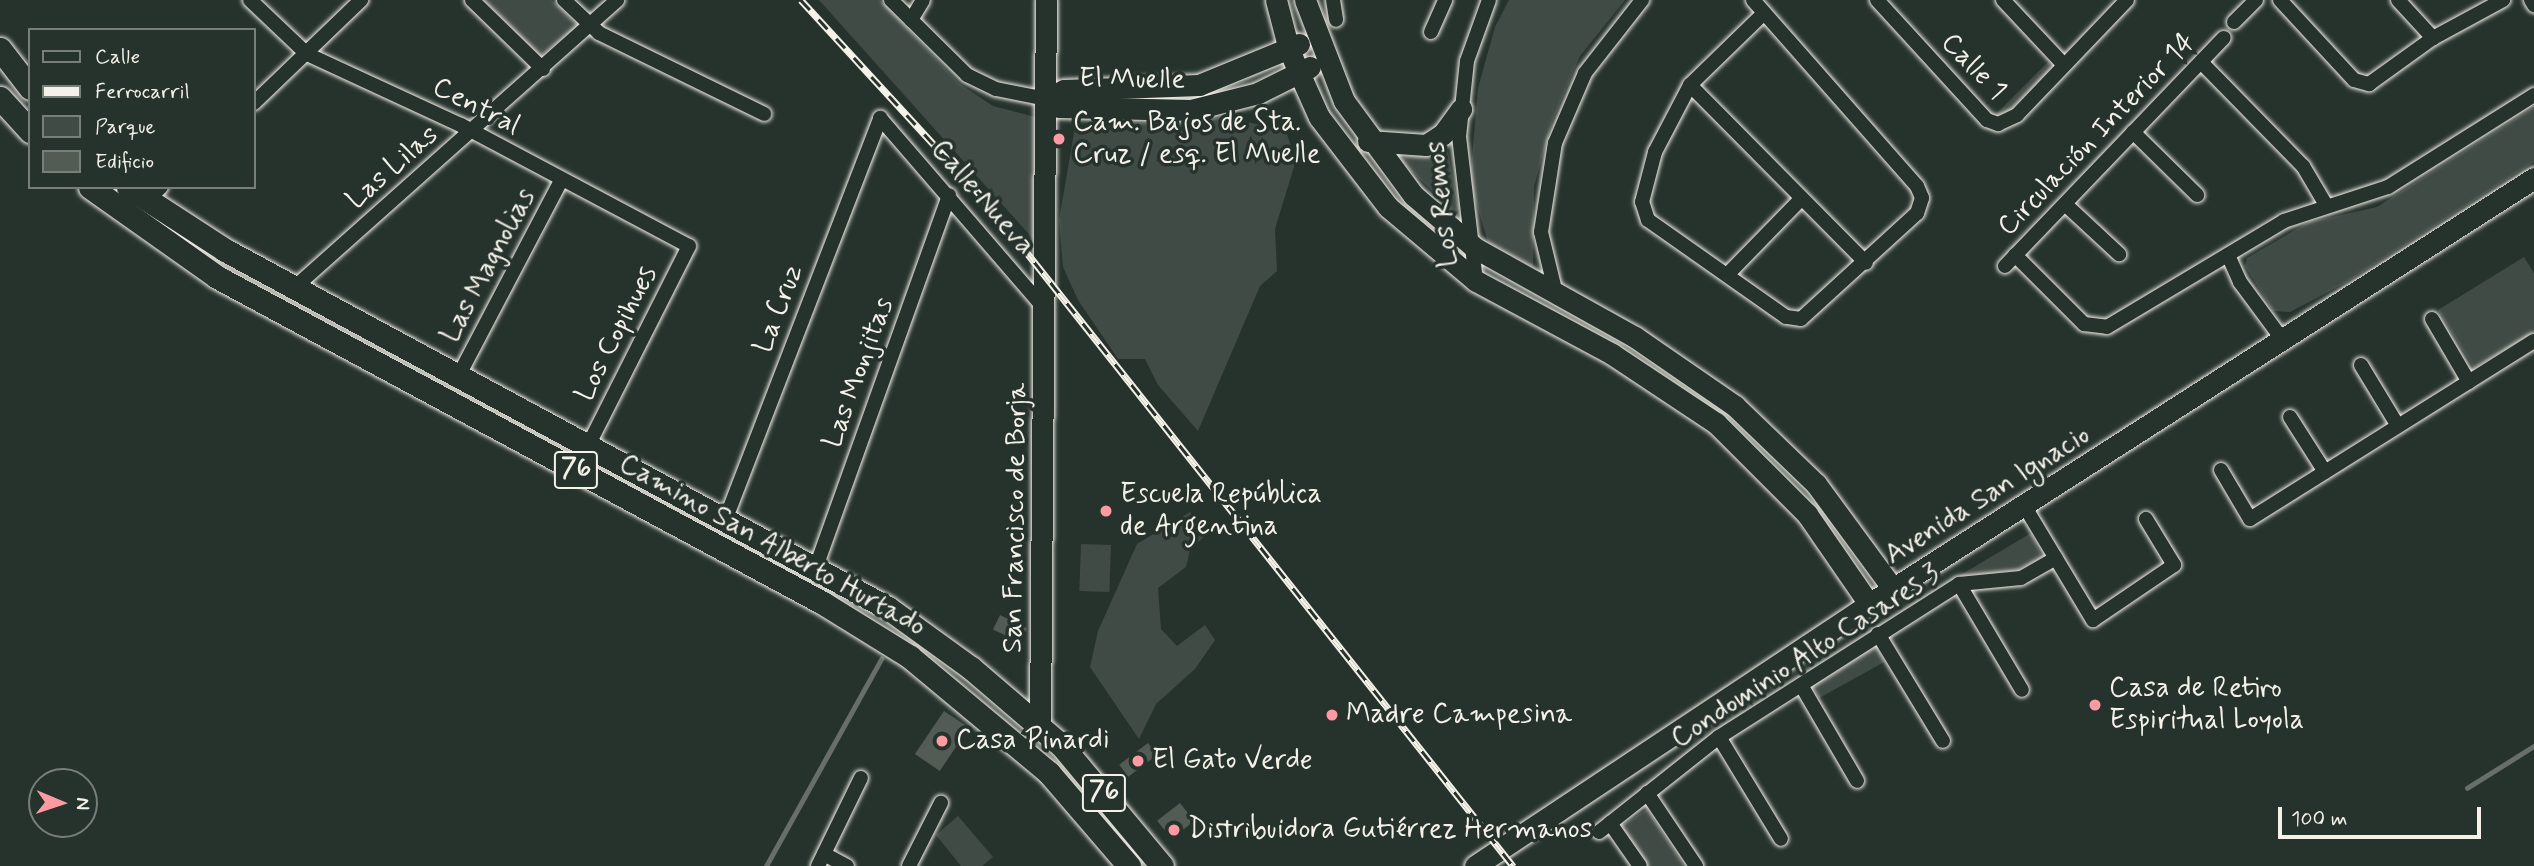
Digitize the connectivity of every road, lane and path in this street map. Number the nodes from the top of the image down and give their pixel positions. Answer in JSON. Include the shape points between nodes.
{"nodes":[{"id":1,"x":250,"y":0,"type":"edge"},
{"id":2,"x":361,"y":0,"type":"edge"},
{"id":3,"x":472,"y":0,"type":"edge"},
{"id":4,"x":564,"y":0,"type":"edge"},
{"id":5,"x":617,"y":0,"type":"edge"},
{"id":6,"x":891,"y":0,"type":"edge"},
{"id":7,"x":923,"y":0,"type":"edge"},
{"id":8,"x":1046,"y":0,"type":"edge"},
{"id":9,"x":1276,"y":0,"type":"edge"},
{"id":10,"x":1305,"y":0,"type":"edge"},
{"id":11,"x":1333,"y":0,"type":"edge"},
{"id":12,"x":1445,"y":0,"type":"edge"},
{"id":13,"x":1489,"y":0,"type":"edge"},
{"id":14,"x":1642,"y":0,"type":"edge"},
{"id":15,"x":1753,"y":0,"type":"edge"},
{"id":16,"x":1877,"y":0,"type":"edge"},
{"id":17,"x":2003,"y":0,"type":"edge"},
{"id":18,"x":2127,"y":0,"type":"edge"},
{"id":19,"x":2256,"y":0,"type":"edge"},
{"id":20,"x":2280,"y":0,"type":"edge"},
{"id":21,"x":2398,"y":0,"type":"edge"},
{"id":22,"x":2503,"y":0,"type":"edge"},
{"id":23,"x":2531,"y":0,"type":"edge"},
{"id":24,"x":2534,"y":5,"type":"edge"},
{"id":25,"x":1764,"y":13,"type":"junction"},
{"id":26,"x":911,"y":20,"type":"junction"},
{"id":27,"x":1336,"y":20,"type":"dead end"},
{"id":28,"x":2234,"y":22,"type":"dead end"},
{"id":29,"x":589,"y":25,"type":"junction"},
{"id":30,"x":1431,"y":32,"type":"dead end"},
{"id":31,"x":1316,"y":34,"type":"junction"},
{"id":32,"x":2224,"y":38,"type":"dead end"},
{"id":33,"x":2434,"y":38,"type":"junction"},
{"id":34,"x":0,"y":49,"type":"edge"},
{"id":35,"x":1289,"y":50,"type":"junction"},
{"id":36,"x":307,"y":54,"type":"junction"},
{"id":37,"x":1324,"y":60,"type":"junction"},
{"id":38,"x":2201,"y":62,"type":"junction"},
{"id":39,"x":2064,"y":65,"type":"junction"},
{"id":40,"x":543,"y":69,"type":"junction"},
{"id":41,"x":1298,"y":73,"type":"junction"},
{"id":42,"x":28,"y":85,"type":"edge"},
{"id":43,"x":1690,"y":85,"type":"junction"},
{"id":44,"x":2534,"y":95,"type":"edge"},
{"id":45,"x":0,"y":98,"type":"edge"},
{"id":46,"x":1047,"y":99,"type":"junction"},
{"id":47,"x":256,"y":101,"type":"edge"},
{"id":48,"x":1461,"y":109,"type":"junction"},
{"id":49,"x":764,"y":114,"type":"dead end"},
{"id":50,"x":880,"y":118,"type":"joint"},
{"id":51,"x":28,"y":129,"type":"edge"},
{"id":52,"x":472,"y":131,"type":"junction"},
{"id":53,"x":2133,"y":132,"type":"junction"},
{"id":54,"x":1368,"y":141,"type":"junction"},
{"id":55,"x":2534,"y":178,"type":"edge"},
{"id":56,"x":562,"y":179,"type":"junction"},
{"id":57,"x":93,"y":189,"type":"edge"},
{"id":58,"x":145,"y":192,"type":"edge"},
{"id":59,"x":949,"y":195,"type":"junction"},
{"id":60,"x":2197,"y":195,"type":"dead end"},
{"id":61,"x":1802,"y":198,"type":"junction"},
{"id":62,"x":2064,"y":204,"type":"junction"},
{"id":63,"x":2326,"y":205,"type":"junction"},
{"id":64,"x":689,"y":246,"type":"joint"},
{"id":65,"x":1475,"y":248,"type":"junction"},
{"id":66,"x":2119,"y":254,"type":"dead end"},
{"id":67,"x":2228,"y":255,"type":"junction"},
{"id":68,"x":1866,"y":263,"type":"junction"},
{"id":69,"x":1727,"y":275,"type":"junction"},
{"id":70,"x":1476,"y":281,"type":"junction"},
{"id":71,"x":294,"y":288,"type":"junction"},
{"id":72,"x":1556,"y":295,"type":"junction"},
{"id":73,"x":1047,"y":311,"type":"junction"},
{"id":74,"x":2432,"y":319,"type":"dead end"},
{"id":75,"x":2282,"y":339,"type":"junction"},
{"id":76,"x":2534,"y":341,"type":"edge"},
{"id":77,"x":2361,"y":365,"type":"dead end"},
{"id":78,"x":459,"y":375,"type":"junction"},
{"id":79,"x":1694,"y":376,"type":"junction"},
{"id":80,"x":2469,"y":382,"type":"junction"},
{"id":81,"x":1680,"y":396,"type":"junction"},
{"id":82,"x":2290,"y":417,"type":"dead end"},
{"id":83,"x":2398,"y":426,"type":"junction"},
{"id":84,"x":590,"y":444,"type":"junction"},
{"id":85,"x":1782,"y":449,"type":"junction"},
{"id":86,"x":1763,"y":466,"type":"junction"},
{"id":87,"x":2221,"y":470,"type":"dead end"},
{"id":88,"x":2325,"y":472,"type":"junction"},
{"id":89,"x":2025,"y":507,"type":"junction"},
{"id":90,"x":726,"y":518,"type":"junction"},
{"id":91,"x":2146,"y":519,"type":"dead end"},
{"id":92,"x":2056,"y":558,"type":"junction"},
{"id":93,"x":816,"y":567,"type":"junction"},
{"id":94,"x":1959,"y":584,"type":"junction"},
{"id":95,"x":1894,"y":589,"type":"junction"},
{"id":96,"x":1869,"y":604,"type":"junction"},
{"id":97,"x":1878,"y":634,"type":"junction"},
{"id":98,"x":1801,"y":685,"type":"junction"},
{"id":99,"x":2022,"y":690,"type":"dead end"},
{"id":100,"x":1040,"y":726,"type":"junction"},
{"id":101,"x":1719,"y":737,"type":"junction"},
{"id":102,"x":1942,"y":741,"type":"dead end"},
{"id":103,"x":861,"y":778,"type":"dead end"},
{"id":104,"x":1857,"y":781,"type":"dead end"},
{"id":105,"x":1647,"y":793,"type":"junction"},
{"id":106,"x":940,"y":803,"type":"dead end"},
{"id":107,"x":1781,"y":839,"type":"dead end"},
{"id":108,"x":821,"y":860,"type":"edge"},
{"id":109,"x":847,"y":866,"type":"edge"},
{"id":110,"x":909,"y":866,"type":"edge"},
{"id":111,"x":1129,"y":866,"type":"edge"},
{"id":112,"x":1162,"y":866,"type":"edge"},
{"id":113,"x":1475,"y":866,"type":"edge"},
{"id":114,"x":1640,"y":866,"type":"edge"},
{"id":115,"x":1696,"y":866,"type":"edge"}],
"edges":[{"from":1,"to":36,"type":"street","name":"Central"},
{"from":2,"to":36,"type":"street"},
{"from":3,"to":40,"type":"street"},
{"from":4,"to":29,"type":"street"},
{"from":5,"to":29,"type":"street","name":"Las Lilas"},
{"from":6,"to":26,"type":"street"},
{"from":7,"to":26,"type":"street"},
{"from":8,"to":46,"type":"street","name":"San Francisco de Borja"},
{"from":9,"to":35,"type":"street"},
{"from":10,"to":31,"type":"street"},
{"from":11,"to":27,"type":"street"},
{"from":12,"to":30,"type":"street"},
{"from":13,"to":48,"type":"street","name":"Los Remos","via":[[1467,61]]},
{"from":14,"to":72,"type":"street","via":[[1592,62],[1555,143],[1541,232]]},
{"from":15,"to":25,"type":"street"},
{"from":16,"to":39,"type":"street","name":"Calle 1","via":[[1993,123],[2009,121]]},
{"from":17,"to":39,"type":"street"},
{"from":18,"to":39,"type":"street","name":"Calle 1"},
{"from":19,"to":28,"type":"street"},
{"from":20,"to":33,"type":"street","via":[[2354,80],[2369,84]]},
{"from":21,"to":33,"type":"street"},
{"from":22,"to":33,"type":"street"},
{"from":23,"to":24,"type":"street"},
{"from":25,"to":43,"type":"street"},
{"from":25,"to":68,"type":"street","via":[[1921,193],[1917,213]]},
{"from":26,"to":46,"type":"street","via":[[983,85]]},
{"from":29,"to":40,"type":"street","name":"Las Lilas"},
{"from":29,"to":49,"type":"street"},
{"from":31,"to":35,"type":"street","name":"El Muelle"},
{"from":31,"to":37,"type":"street"},
{"from":32,"to":38,"type":"street","name":"Circulación Interior 14"},
{"from":34,"to":42,"type":"main road"},
{"from":35,"to":41,"type":"street"},
{"from":35,"to":46,"type":"street","name":"El Muelle","via":[[1199,85],[1063,90]]},
{"from":36,"to":47,"type":"street"},
{"from":36,"to":52,"type":"street","name":"Central"},
{"from":37,"to":41,"type":"street","name":"El Muelle"},
{"from":37,"to":54,"type":"street"},
{"from":38,"to":53,"type":"street","name":"Circulación Interior 14"},
{"from":38,"to":63,"type":"street","via":[[2303,166]]},
{"from":40,"to":52,"type":"street","name":"Las Lilas"},
{"from":41,"to":46,"type":"street","name":"El Muelle","via":[[1237,100],[1191,110],[1142,113],[1059,107]]},
{"from":41,"to":70,"type":"street","via":[[1335,143],[1368,186],[1420,239]]},
{"from":43,"to":61,"type":"street"},
{"from":43,"to":69,"type":"street","via":[[1655,152],[1643,210],[1648,220]]},
{"from":44,"to":63,"type":"street","via":[[2388,187]]},
{"from":45,"to":51,"type":"main road"},
{"from":46,"to":73,"type":"street","name":"San Francisco de Borja"},
{"from":48,"to":54,"type":"street","via":[[1443,134],[1426,145]]},
{"from":48,"to":65,"type":"street","name":"Los Remos","via":[[1461,187]]},
{"from":50,"to":59,"type":"street","name":"Calle Nueva"},
{"from":50,"to":90,"type":"street","name":"La Cruz"},
{"from":52,"to":56,"type":"street","name":"Central"},
{"from":52,"to":71,"type":"street","name":"Las Lilas"},
{"from":53,"to":60,"type":"street"},
{"from":53,"to":62,"type":"street","name":"Circulación Interior 14"},
{"from":54,"to":65,"type":"street","via":[[1413,195]]},
{"from":55,"to":75,"type":"street","name":"Avenida San Ignacio"},
{"from":56,"to":64,"type":"street","name":"Central"},
{"from":56,"to":78,"type":"street","name":"Las Magnolias"},
{"from":57,"to":111,"type":"main road","name":"Camino San Alberto Hurtado","number":"76","via":[[217,277],[901,651],[1022,748]]},
{"from":58,"to":71,"type":"main road","name":"Camino San Alberto Hurtado","number":"76"},
{"from":59,"to":73,"type":"street","name":"Calle Nueva"},
{"from":59,"to":93,"type":"street","name":"Las Monjitas"},
{"from":61,"to":68,"type":"street"},
{"from":61,"to":69,"type":"street"},
{"from":62,"to":66,"type":"street"},
{"from":62,"to":67,"type":"street","name":"Circulación Interior 14","via":[[2010,261],[2084,324],[2107,327]]},
{"from":63,"to":67,"type":"street","via":[[2284,221]]},
{"from":64,"to":84,"type":"street","name":"Los Copihues"},
{"from":65,"to":70,"type":"street","name":"Los Remos"},
{"from":65,"to":72,"type":"street"},
{"from":67,"to":75,"type":"street","via":[[2240,282]]},
{"from":68,"to":69,"type":"street","via":[[1801,320],[1786,317]]},
{"from":70,"to":81,"type":"street"},
{"from":71,"to":78,"type":"main road","name":"Camino San Alberto Hurtado","number":"76"},
{"from":72,"to":79,"type":"street"},
{"from":73,"to":100,"type":"street","name":"San Francisco de Borja"},
{"from":74,"to":80,"type":"street"},
{"from":75,"to":89,"type":"street","name":"Avenida San Ignacio"},
{"from":76,"to":80,"type":"street"},
{"from":77,"to":83,"type":"street"},
{"from":78,"to":84,"type":"main road","name":"Camino San Alberto Hurtado","number":"76"},
{"from":79,"to":81,"type":"street"},
{"from":79,"to":85,"type":"street"},
{"from":80,"to":83,"type":"street"},
{"from":81,"to":86,"type":"street"},
{"from":82,"to":88,"type":"street"},
{"from":83,"to":88,"type":"street"},
{"from":84,"to":90,"type":"main road","name":"Camino San Alberto Hurtado","number":"76"},
{"from":85,"to":86,"type":"street"},
{"from":85,"to":95,"type":"street","via":[[1832,503]]},
{"from":86,"to":96,"type":"street","via":[[1824,535]]},
{"from":87,"to":88,"type":"street","via":[[2250,519]]},
{"from":89,"to":92,"type":"street"},
{"from":89,"to":95,"type":"street","name":"Avenida San Ignacio"},
{"from":90,"to":93,"type":"main road","name":"Camino San Alberto Hurtado","number":"76"},
{"from":91,"to":92,"type":"street","via":[[2174,565],[2093,620]]},
{"from":92,"to":94,"type":"street","name":"Condominio Alto Casares 3","via":[[2021,578]]},
{"from":93,"to":100,"type":"main road","name":"Camino San Alberto Hurtado","number":"76","via":[[927,634]]},
{"from":94,"to":97,"type":"street","name":"Condominio Alto Casares 3"},
{"from":94,"to":99,"type":"street"},
{"from":95,"to":96,"type":"street","name":"Avenida San Ignacio"},
{"from":96,"to":113,"type":"street","name":"Avenida San Ignacio"},
{"from":97,"to":98,"type":"street","name":"Condominio Alto Casares 3"},
{"from":97,"to":102,"type":"street"},
{"from":98,"to":101,"type":"street","name":"Condominio Alto Casares 3"},
{"from":98,"to":104,"type":"street"},
{"from":100,"to":112,"type":"main road","name":"Camino San Alberto Hurtado","number":"76","via":[[1093,779]]},
{"from":101,"to":105,"type":"street","name":"Condominio Alto Casares 3"},
{"from":101,"to":107,"type":"street"},
{"from":103,"to":108,"type":"street"},
{"from":105,"to":114,"type":"street","name":"Condominio Alto Casares 3","via":[[1605,827]]},
{"from":105,"to":115,"type":"street"},
{"from":106,"to":110,"type":"street"},
{"from":108,"to":109,"type":"street"}]}
